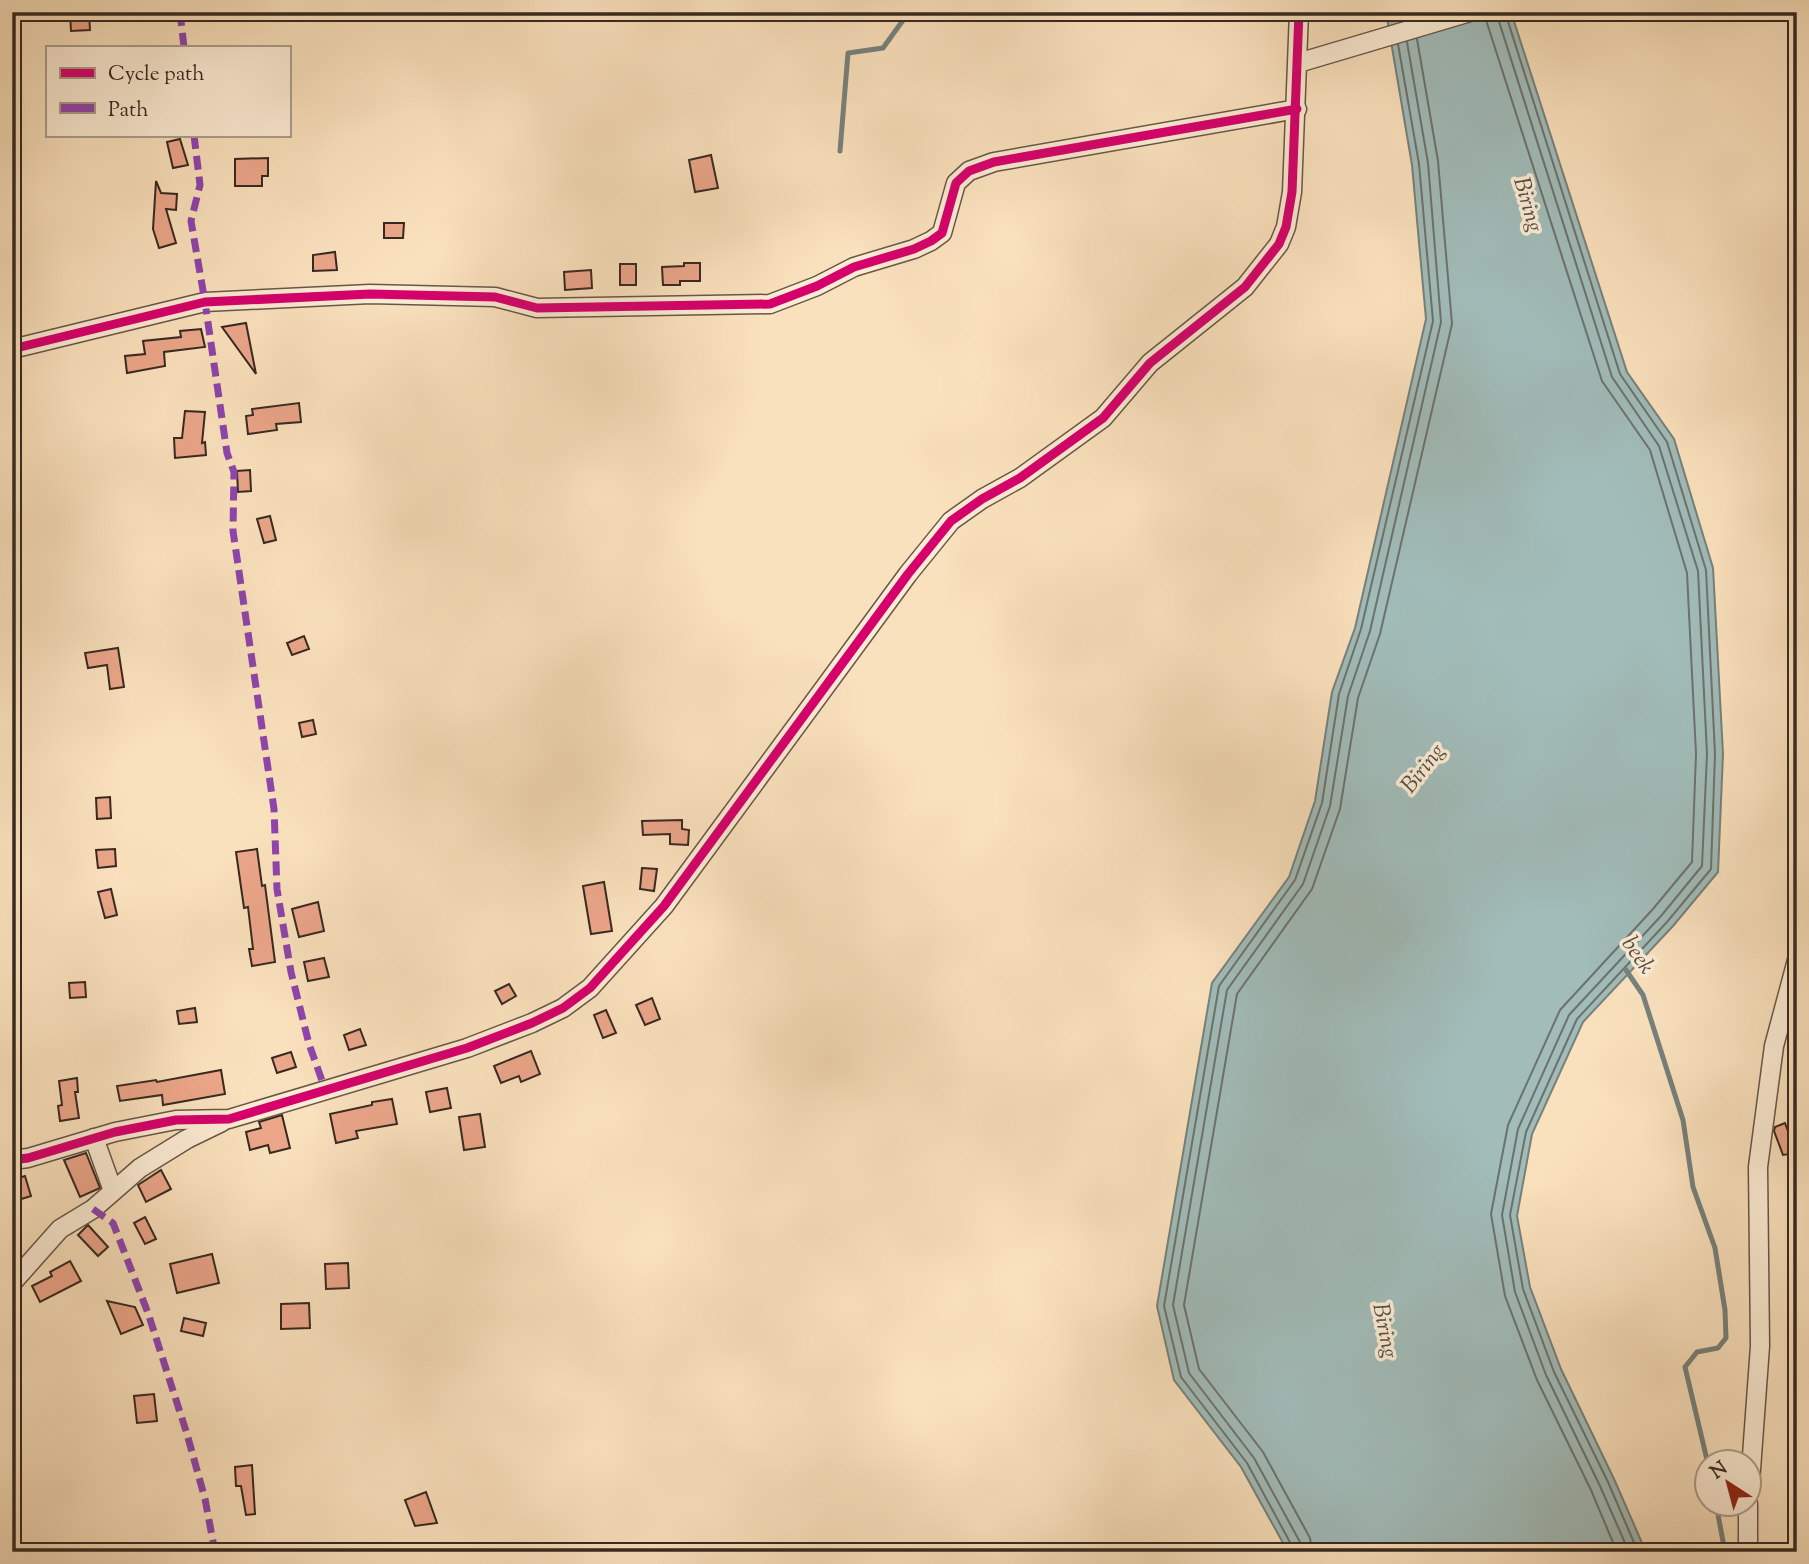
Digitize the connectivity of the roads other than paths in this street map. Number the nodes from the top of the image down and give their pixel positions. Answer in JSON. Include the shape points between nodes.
{"nodes":[{"id":1,"x":1299,"y":12,"type":"edge"},
{"id":2,"x":1470,"y":12,"type":"edge"},
{"id":3,"x":1298,"y":64,"type":"junction"},
{"id":4,"x":1297,"y":109,"type":"junction"},
{"id":5,"x":12,"y":349,"type":"edge"},
{"id":6,"x":1797,"y":960,"type":"edge"},
{"id":7,"x":229,"y":1119,"type":"junction"},
{"id":8,"x":93,"y":1138,"type":"junction"},
{"id":9,"x":12,"y":1160,"type":"edge"},
{"id":10,"x":113,"y":1191,"type":"junction"},
{"id":11,"x":12,"y":1283,"type":"edge"},
{"id":12,"x":1752,"y":1448,"type":"edge"},
{"id":13,"x":1748,"y":1518,"type":"edge"},
{"id":14,"x":1748,"y":1552,"type":"edge"}],
"edges":[{"from":1,"to":3,"type":"street"},
{"from":2,"to":3,"type":"street"},
{"from":3,"to":4,"type":"street"},
{"from":4,"to":5,"type":"street","via":[[994,162],[970,171],[956,183],[942,233],[931,242],[854,267],[770,304],[537,308],[495,297],[382,294],[205,302]]},
{"from":4,"to":7,"type":"street","via":[[1286,227],[1266,262],[1245,287],[1150,363],[1103,418],[951,521],[664,906],[590,988],[563,1008],[467,1048]]},
{"from":6,"to":12,"type":"street","via":[[1774,1046],[1758,1167],[1760,1346]]},
{"from":7,"to":8,"type":"street","via":[[176,1120]]},
{"from":7,"to":10,"type":"street","via":[[151,1161]]},
{"from":8,"to":9,"type":"street"},
{"from":8,"to":10,"type":"street"},
{"from":10,"to":11,"type":"street","via":[[60,1229]]},
{"from":13,"to":14,"type":"street"}]}
